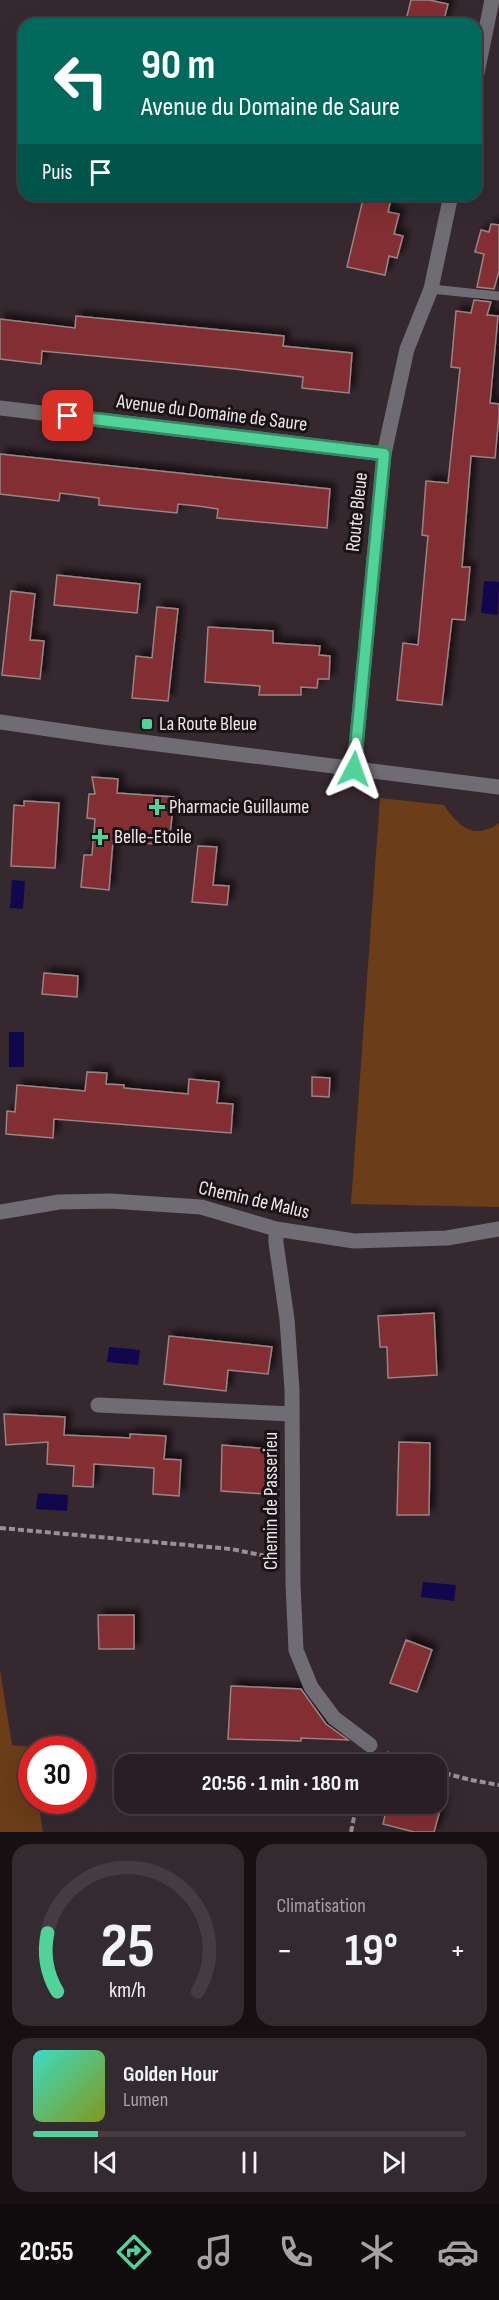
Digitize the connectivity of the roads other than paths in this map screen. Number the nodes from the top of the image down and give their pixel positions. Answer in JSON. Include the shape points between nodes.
{"nodes":[{"id":1,"x":492,"y":0,"type":"edge"},
{"id":2,"x":482,"y":49,"type":"edge"},
{"id":3,"x":450,"y":201,"type":"edge"},
{"id":4,"x":431,"y":289,"type":"junction"},
{"id":5,"x":499,"y":296,"type":"edge"},
{"id":6,"x":0,"y":408,"type":"edge"},
{"id":7,"x":384,"y":454,"type":"junction"},
{"id":8,"x":0,"y":722,"type":"edge"},
{"id":9,"x":354,"y":769,"type":"junction"},
{"id":10,"x":499,"y":787,"type":"edge"},
{"id":11,"x":0,"y":1212,"type":"edge"},
{"id":12,"x":499,"y":1229,"type":"edge"},
{"id":13,"x":276,"y":1230,"type":"junction"},
{"id":14,"x":98,"y":1405,"type":"dead end"},
{"id":15,"x":292,"y":1414,"type":"junction"},
{"id":16,"x":370,"y":1745,"type":"road end"}],
"edges":[{"from":1,"to":2,"type":"street"},
{"from":3,"to":4,"type":"street","name":"Route Bleue"},
{"from":4,"to":5,"type":"lane"},
{"from":4,"to":7,"type":"street","name":"Route Bleue","via":[[407,349]]},
{"from":6,"to":7,"type":"street","name":"Avenue du Domaine de Saure"},
{"from":7,"to":9,"type":"street","name":"Route Bleue"},
{"from":8,"to":9,"type":"street"},
{"from":9,"to":10,"type":"street"},
{"from":11,"to":13,"type":"street","name":"Chemin de Malus","via":[[59,1202],[110,1201],[201,1207]]},
{"from":12,"to":13,"type":"street","name":"Chemin de Malus","via":[[447,1238],[354,1241]]},
{"from":13,"to":15,"type":"street","name":"Chemin de Passerieu","via":[[287,1319]]},
{"from":14,"to":15,"type":"street"},
{"from":15,"to":16,"type":"street","name":"Chemin de Passerieu","via":[[296,1650],[311,1687],[334,1718]]}]}
